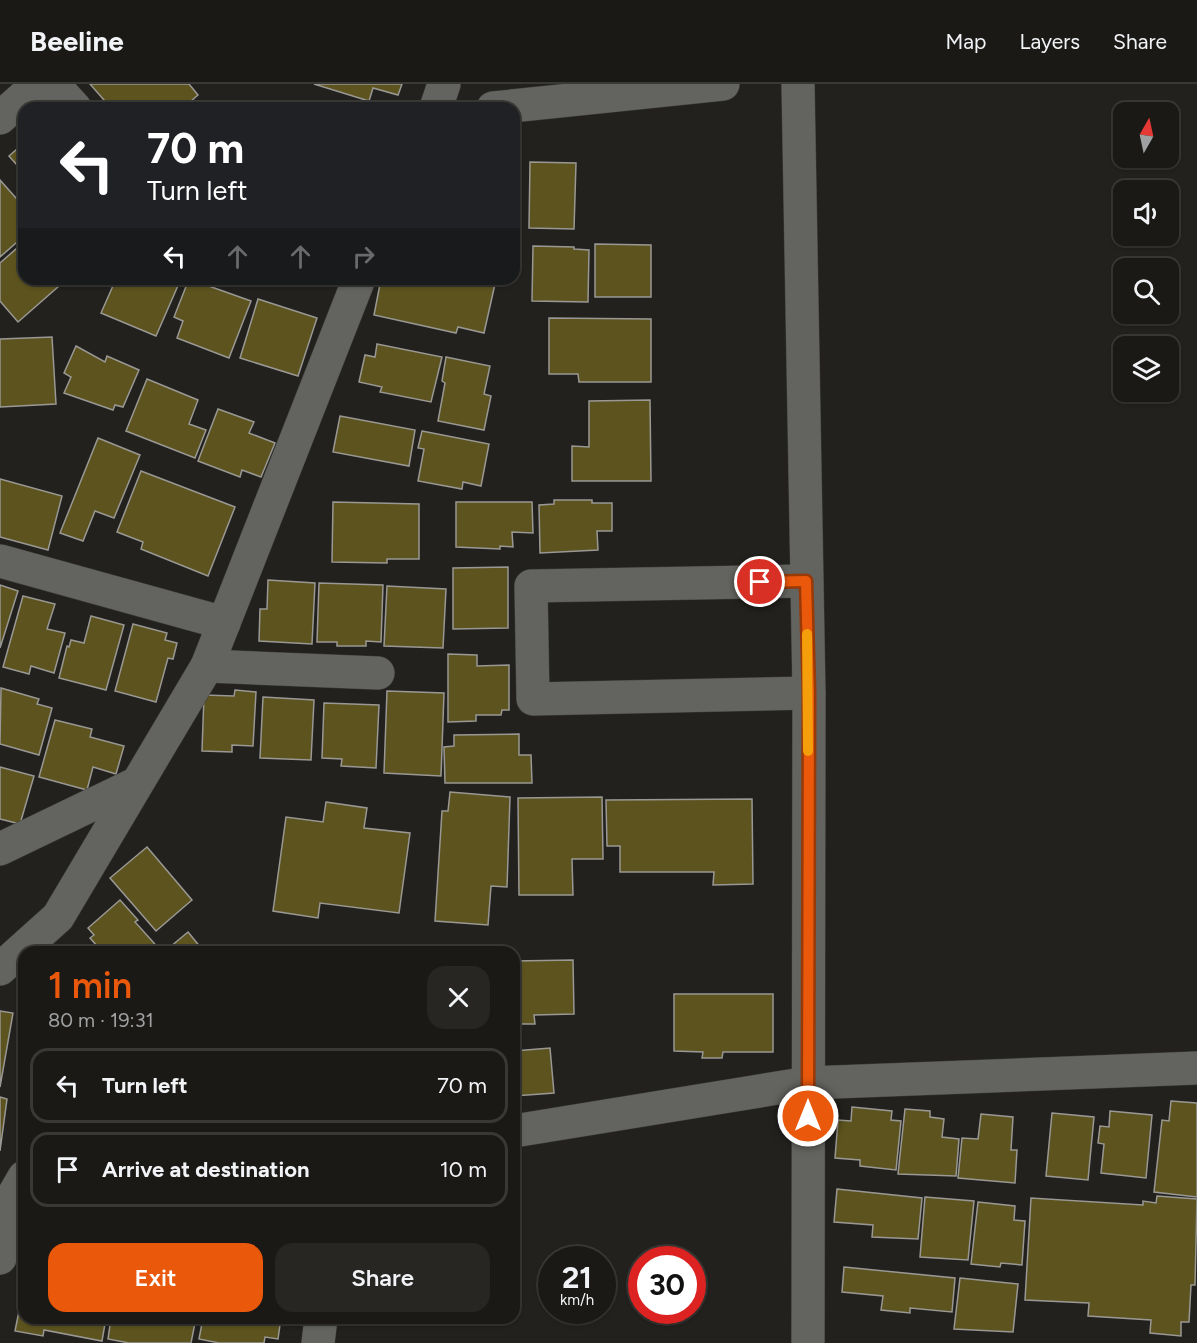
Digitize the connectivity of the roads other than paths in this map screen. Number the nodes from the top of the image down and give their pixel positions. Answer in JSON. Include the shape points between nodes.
{"nodes":[{"id":1,"x":38,"y":84,"type":"edge"},
{"id":2,"x":53,"y":84,"type":"edge"},
{"id":3,"x":444,"y":84,"type":"edge"},
{"id":4,"x":723,"y":84,"type":"edge"},
{"id":5,"x":798,"y":84,"type":"edge"},
{"id":6,"x":70,"y":102,"type":"edge"},
{"id":7,"x":438,"y":102,"type":"edge"},
{"id":8,"x":520,"y":105,"type":"edge"},
{"id":9,"x":0,"y":118,"type":"edge"},
{"id":10,"x":357,"y":285,"type":"edge"},
{"id":11,"x":0,"y":561,"type":"edge"},
{"id":12,"x":806,"y":581,"type":"junction"},
{"id":13,"x":225,"y":623,"type":"junction"},
{"id":14,"x":207,"y":666,"type":"junction"},
{"id":15,"x":378,"y":674,"type":"dead end"},
{"id":16,"x":809,"y":693,"type":"junction"},
{"id":17,"x":135,"y":784,"type":"junction"},
{"id":18,"x":0,"y":849,"type":"edge"},
{"id":19,"x":58,"y":917,"type":"junction"},
{"id":20,"x":26,"y":946,"type":"edge"},
{"id":21,"x":51,"y":946,"type":"edge"},
{"id":22,"x":18,"y":953,"type":"edge"},
{"id":23,"x":0,"y":969,"type":"edge"},
{"id":24,"x":1197,"y":1068,"type":"edge"},
{"id":25,"x":808,"y":1083,"type":"junction"},
{"id":26,"x":520,"y":1130,"type":"edge"},
{"id":27,"x":18,"y":1187,"type":"edge"},
{"id":28,"x":0,"y":1258,"type":"edge"},
{"id":29,"x":320,"y":1324,"type":"edge"},
{"id":30,"x":318,"y":1343,"type":"edge"},
{"id":31,"x":808,"y":1343,"type":"edge"}],
"edges":[{"from":1,"to":9,"type":"street"},
{"from":2,"to":6,"type":"street"},
{"from":3,"to":7,"type":"street"},
{"from":4,"to":8,"type":"street"},
{"from":5,"to":12,"type":"street"},
{"from":10,"to":13,"type":"street"},
{"from":11,"to":13,"type":"street"},
{"from":12,"to":16,"type":"street"},
{"from":12,"to":16,"type":"street","via":[[531,586],[533,699]]},
{"from":13,"to":14,"type":"street"},
{"from":14,"to":15,"type":"street"},
{"from":14,"to":17,"type":"street"},
{"from":16,"to":25,"type":"street"},
{"from":17,"to":18,"type":"street"},
{"from":17,"to":19,"type":"street"},
{"from":19,"to":20,"type":"street"},
{"from":19,"to":21,"type":"street"},
{"from":22,"to":23,"type":"street"},
{"from":24,"to":25,"type":"street"},
{"from":25,"to":26,"type":"street"},
{"from":25,"to":31,"type":"street"},
{"from":27,"to":28,"type":"street"},
{"from":29,"to":30,"type":"street"}]}
